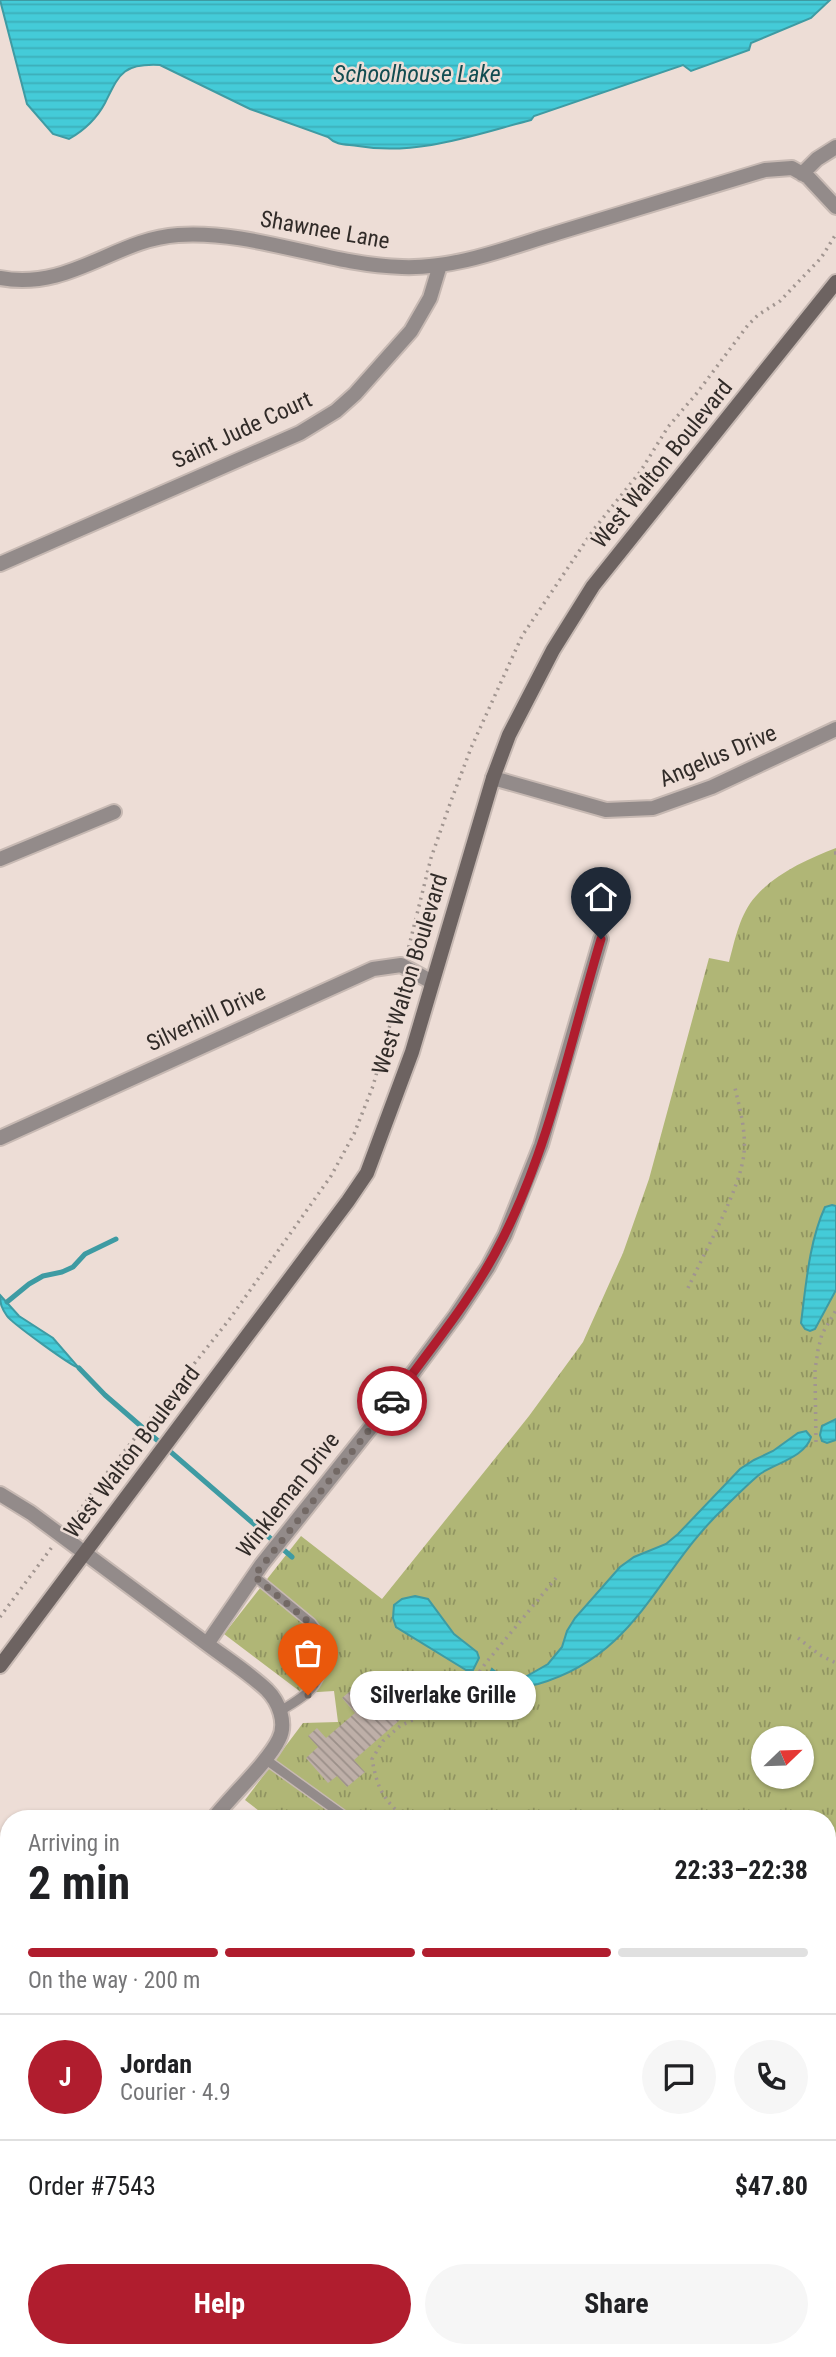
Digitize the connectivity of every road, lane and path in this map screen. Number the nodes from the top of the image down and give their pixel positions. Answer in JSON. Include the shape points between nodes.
{"nodes":[{"id":1,"x":836,"y":147,"type":"edge"},
{"id":2,"x":802,"y":174,"type":"junction"},
{"id":3,"x":836,"y":208,"type":"edge"},
{"id":4,"x":836,"y":234,"type":"edge"},
{"id":5,"x":440,"y":265,"type":"junction"},
{"id":6,"x":0,"y":278,"type":"edge"},
{"id":7,"x":836,"y":282,"type":"edge"},
{"id":8,"x":0,"y":564,"type":"edge"},
{"id":9,"x":836,"y":729,"type":"edge"},
{"id":10,"x":493,"y":778,"type":"junction"},
{"id":11,"x":114,"y":812,"type":"dead end"},
{"id":12,"x":0,"y":859,"type":"edge"},
{"id":13,"x":601,"y":939,"type":"dead end"},
{"id":14,"x":405,"y":967,"type":"junction"},
{"id":15,"x":432,"y":982,"type":"junction"},
{"id":16,"x":735,"y":1088,"type":"dead end"},
{"id":17,"x":0,"y":1138,"type":"edge"},
{"id":18,"x":688,"y":1288,"type":"dead end"},
{"id":19,"x":836,"y":1310,"type":"edge"},
{"id":20,"x":816,"y":1443,"type":"dead end"},
{"id":21,"x":0,"y":1494,"type":"edge"},
{"id":22,"x":61,"y":1536,"type":"junction"},
{"id":23,"x":84,"y":1554,"type":"junction"},
{"id":24,"x":254,"y":1576,"type":"junction"},
{"id":25,"x":556,"y":1578,"type":"dead end"},
{"id":26,"x":0,"y":1617,"type":"edge"},
{"id":27,"x":798,"y":1638,"type":"dead end"},
{"id":28,"x":207,"y":1644,"type":"junction"},
{"id":29,"x":836,"y":1664,"type":"edge"},
{"id":30,"x":0,"y":1666,"type":"edge"},
{"id":31,"x":280,"y":1711,"type":"junction"},
{"id":32,"x":265,"y":1759,"type":"junction"},
{"id":33,"x":221,"y":1810,"type":"edge"},
{"id":34,"x":337,"y":1810,"type":"edge"},
{"id":35,"x":397,"y":1810,"type":"edge"}],
"edges":[{"from":1,"to":2,"type":"street"},
{"from":2,"to":3,"type":"street","via":[[823,190]]},
{"from":2,"to":5,"type":"street","name":"Shawnee Lane","via":[[792,168],[765,170],[489,256]]},
{"from":4,"to":14,"type":"path","via":[[821,258],[780,302],[748,325],[667,427],[522,636],[451,801],[420,899]]},
{"from":5,"to":6,"type":"street","name":"Shawnee Lane","via":[[403,268],[240,238],[176,235],[153,239],[48,278]]},
{"from":5,"to":8,"type":"street","name":"Saint Jude Court","via":[[430,298],[411,331],[336,411],[300,433]]},
{"from":7,"to":10,"type":"main road","name":"West Walton Boulevard","via":[[593,586],[552,650]]},
{"from":9,"to":10,"type":"street","name":"Angelus Drive","via":[[712,788],[653,808],[606,810]]},
{"from":10,"to":15,"type":"main road","name":"West Walton Boulevard"},
{"from":11,"to":12,"type":"street"},
{"from":13,"to":24,"type":"street","name":"Winkleman Drive","via":[[541,1145],[488,1268],[392,1401]]},
{"from":14,"to":15,"type":"street"},
{"from":14,"to":17,"type":"street","name":"Silverhill Drive","via":[[373,969],[335,984]]},
{"from":14,"to":22,"type":"path","via":[[373,1086],[331,1176],[229,1320]]},
{"from":15,"to":23,"type":"main road","name":"West Walton Boulevard","via":[[412,1052],[366,1173]]},
{"from":16,"to":18,"type":"path","via":[[744,1153],[736,1182]]},
{"from":19,"to":20,"type":"path","via":[[818,1350]]},
{"from":21,"to":22,"type":"street"},
{"from":22,"to":23,"type":"street"},
{"from":22,"to":26,"type":"path"},
{"from":23,"to":28,"type":"street"},
{"from":23,"to":30,"type":"main road","name":"West Walton Boulevard"},
{"from":24,"to":28,"type":"street","name":"Winkleman Drive"},
{"from":24,"to":31,"type":"lane","via":[[310,1623],[328,1645],[323,1671],[308,1695]]},
{"from":25,"to":35,"type":"path","via":[[452,1710],[436,1718],[417,1718],[383,1741],[372,1759],[376,1780],[384,1799]]},
{"from":27,"to":29,"type":"path"},
{"from":28,"to":31,"type":"street","via":[[268,1691]]},
{"from":31,"to":32,"type":"street","via":[[280,1738]]},
{"from":32,"to":33,"type":"street"},
{"from":32,"to":34,"type":"lane"}]}
